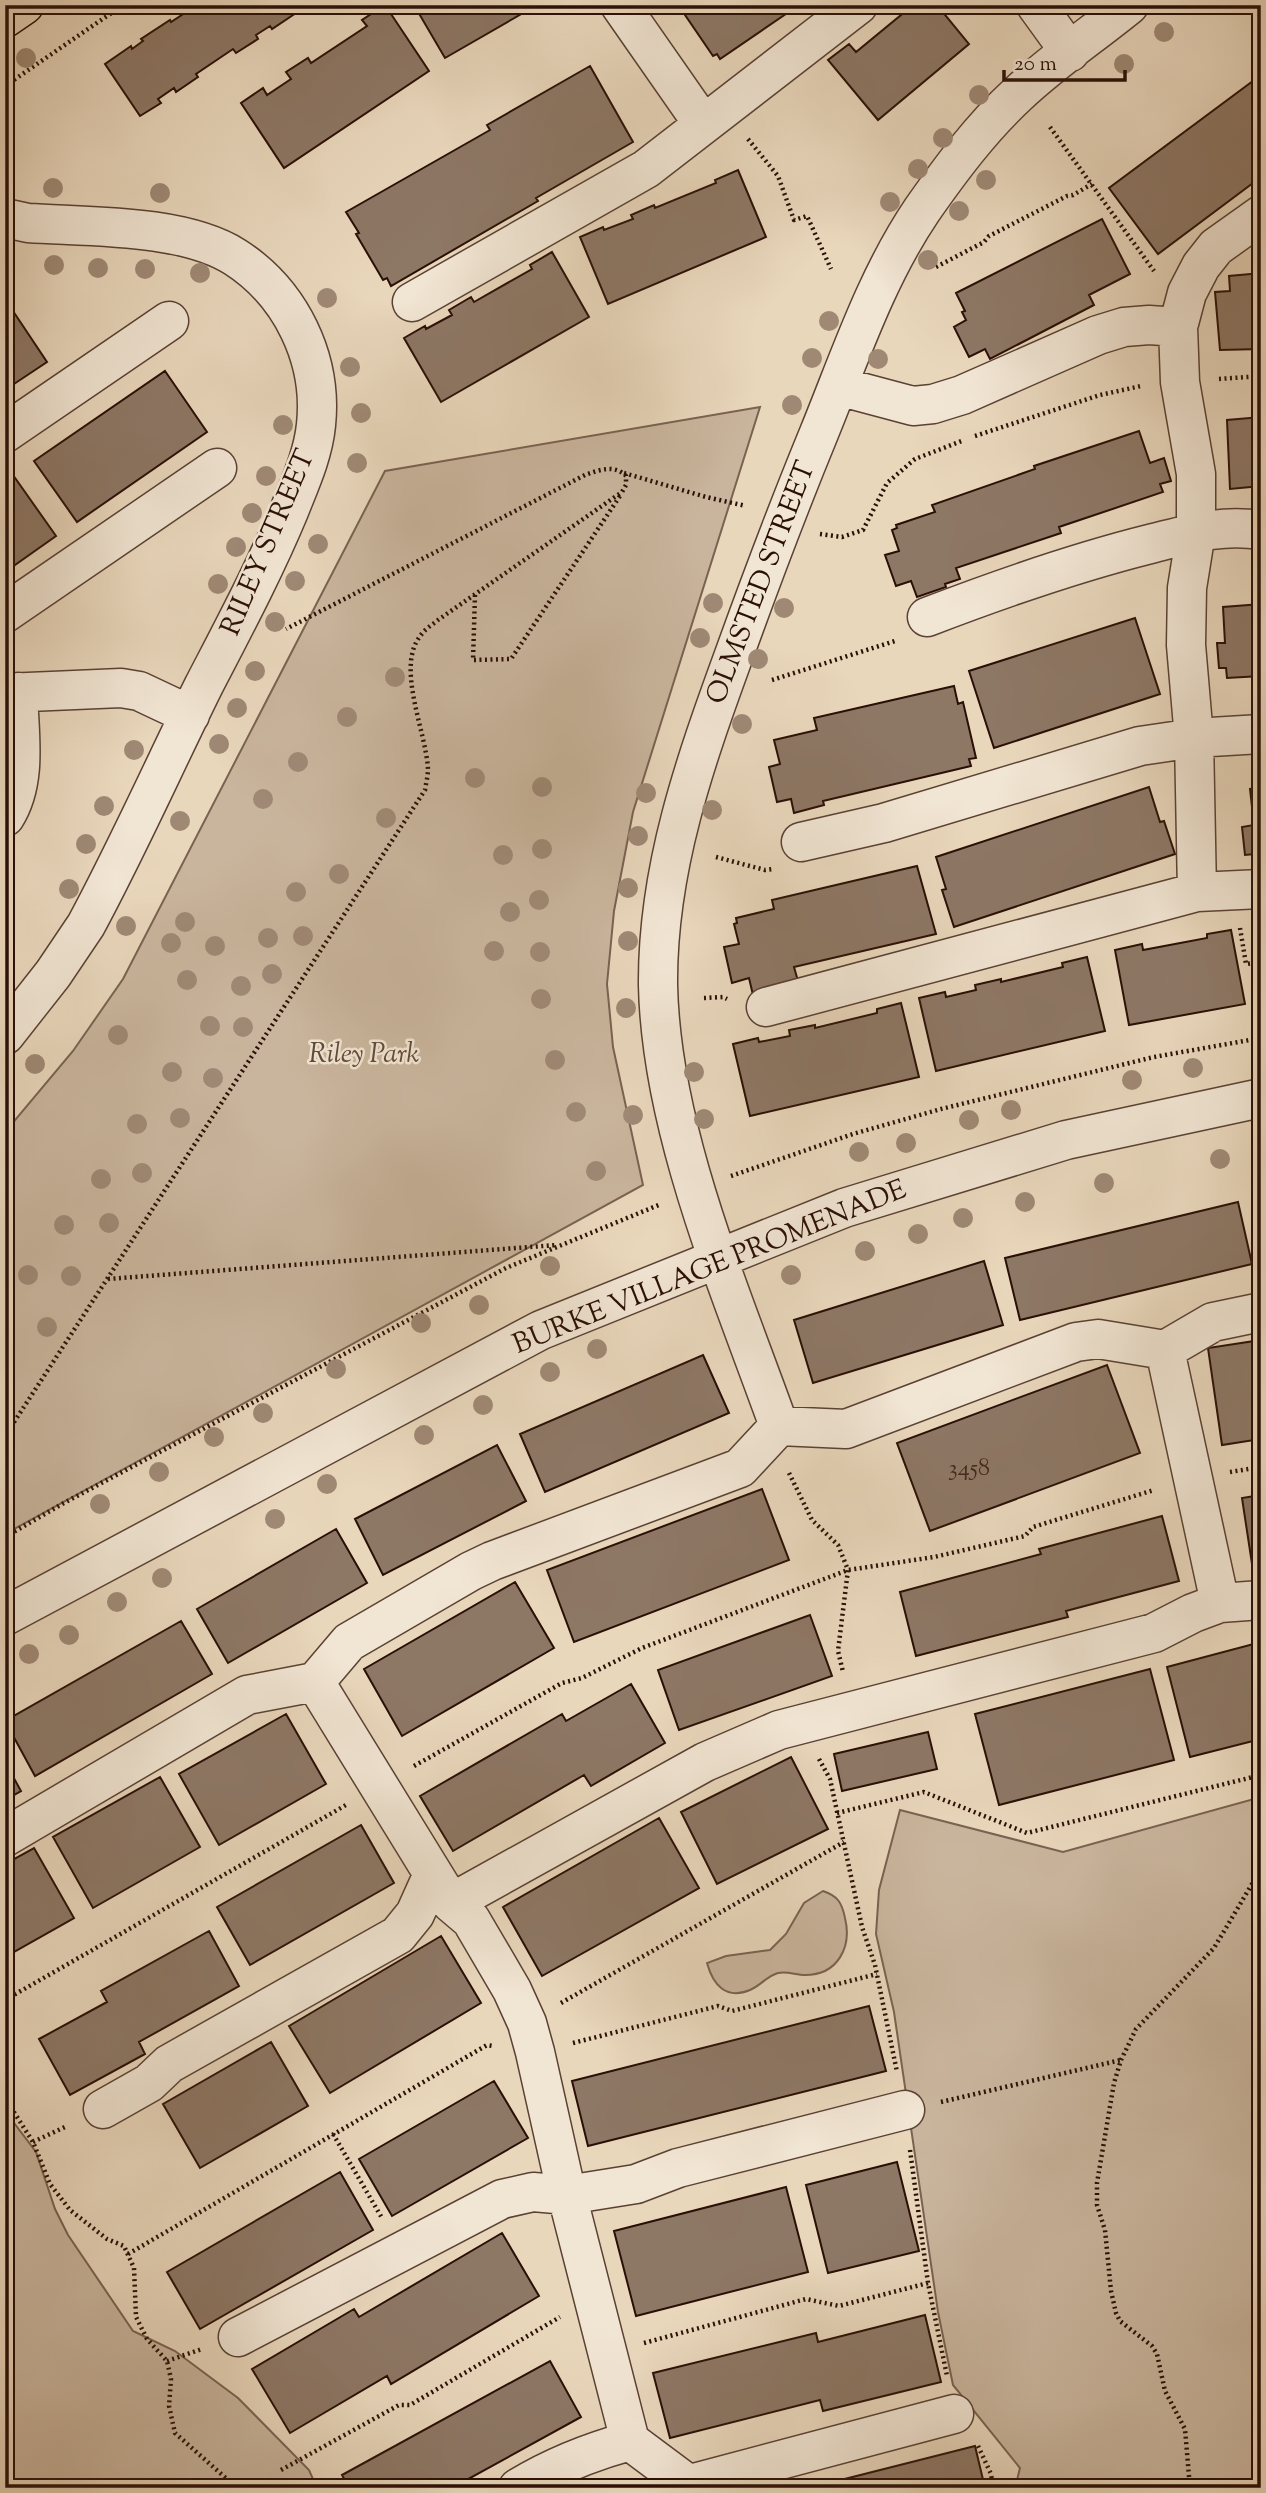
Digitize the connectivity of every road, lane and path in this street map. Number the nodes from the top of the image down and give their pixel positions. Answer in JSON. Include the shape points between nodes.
{"nodes":[{"id":1,"x":24,"y":5,"type":"edge"},
{"id":2,"x":124,"y":5,"type":"edge"},
{"id":3,"x":620,"y":5,"type":"edge"},
{"id":4,"x":858,"y":5,"type":"edge"},
{"id":5,"x":1036,"y":5,"type":"edge"},
{"id":6,"x":1129,"y":5,"type":"edge"},
{"id":7,"x":5,"y":18,"type":"edge"},
{"id":8,"x":1070,"y":52,"type":"junction"},
{"id":9,"x":5,"y":86,"type":"edge"},
{"id":10,"x":713,"y":116,"type":"junction"},
{"id":11,"x":1050,"y":127,"type":"dead end"},
{"id":12,"x":1092,"y":184,"type":"junction"},
{"id":13,"x":1261,"y":215,"type":"edge"},
{"id":14,"x":5,"y":218,"type":"edge"},
{"id":15,"x":1142,"y":256,"type":"dead end"},
{"id":16,"x":936,"y":267,"type":"dead end"},
{"id":17,"x":831,"y":269,"type":"dead end"},
{"id":18,"x":412,"y":302,"type":"dead end"},
{"id":19,"x":169,"y":321,"type":"dead end"},
{"id":20,"x":1178,"y":327,"type":"junction"},
{"id":21,"x":1261,"y":376,"type":"edge"},
{"id":22,"x":1214,"y":380,"type":"dead end"},
{"id":23,"x":1147,"y":385,"type":"dead end"},
{"id":24,"x":838,"y":386,"type":"junction"},
{"id":25,"x":5,"y":433,"type":"edge"},
{"id":26,"x":218,"y":468,"type":"dead end"},
{"id":27,"x":624,"y":473,"type":"junction"},
{"id":28,"x":622,"y":492,"type":"junction"},
{"id":29,"x":752,"y":508,"type":"dead end"},
{"id":30,"x":1261,"y":530,"type":"edge"},
{"id":31,"x":814,"y":532,"type":"dead end"},
{"id":32,"x":1196,"y":532,"type":"junction"},
{"id":33,"x":475,"y":595,"type":"junction"},
{"id":34,"x":5,"y":613,"type":"edge"},
{"id":35,"x":927,"y":617,"type":"joint"},
{"id":36,"x":286,"y":629,"type":"dead end"},
{"id":37,"x":772,"y":680,"type":"dead end"},
{"id":38,"x":11,"y":692,"type":"edge"},
{"id":39,"x":190,"y":715,"type":"junction"},
{"id":40,"x":1261,"y":734,"type":"edge"},
{"id":41,"x":1194,"y":738,"type":"junction"},
{"id":42,"x":5,"y":817,"type":"edge"},
{"id":43,"x":801,"y":842,"type":"dead end"},
{"id":44,"x":1261,"y":889,"type":"edge"},
{"id":45,"x":1198,"y":892,"type":"junction"},
{"id":46,"x":1240,"y":926,"type":"dead end"},
{"id":47,"x":766,"y":1007,"type":"dead end"},
{"id":48,"x":1261,"y":1012,"type":"edge"},
{"id":49,"x":5,"y":1035,"type":"edge"},
{"id":50,"x":1261,"y":1038,"type":"edge"},
{"id":51,"x":1261,"y":1098,"type":"edge"},
{"id":52,"x":736,"y":1173,"type":"dead end"},
{"id":53,"x":647,"y":1209,"type":"dead end"},
{"id":54,"x":562,"y":1245,"type":"junction"},
{"id":55,"x":719,"y":1259,"type":"junction"},
{"id":56,"x":107,"y":1279,"type":"junction"},
{"id":57,"x":1261,"y":1312,"type":"edge"},
{"id":58,"x":1165,"y":1350,"type":"junction"},
{"id":59,"x":5,"y":1436,"type":"edge"},
{"id":60,"x":770,"y":1436,"type":"junction"},
{"id":61,"x":1193,"y":1478,"type":"junction"},
{"id":62,"x":5,"y":1537,"type":"edge"},
{"id":63,"x":848,"y":1570,"type":"junction"},
{"id":64,"x":1261,"y":1600,"type":"edge"},
{"id":65,"x":1220,"y":1603,"type":"junction"},
{"id":66,"x":5,"y":1616,"type":"edge"},
{"id":67,"x":315,"y":1682,"type":"junction"},
{"id":68,"x":853,"y":1710,"type":"junction"},
{"id":69,"x":800,"y":1724,"type":"junction"},
{"id":70,"x":1261,"y":1775,"type":"edge"},
{"id":71,"x":380,"y":1786,"type":"junction"},
{"id":72,"x":837,"y":1813,"type":"junction"},
{"id":73,"x":5,"y":1838,"type":"edge"},
{"id":74,"x":844,"y":1842,"type":"junction"},
{"id":75,"x":1261,"y":1870,"type":"edge"},
{"id":76,"x":442,"y":1888,"type":"junction"},
{"id":77,"x":877,"y":1975,"type":"junction"},
{"id":78,"x":5,"y":2000,"type":"edge"},
{"id":79,"x":531,"y":2038,"type":"junction"},
{"id":80,"x":1121,"y":2060,"type":"junction"},
{"id":81,"x":5,"y":2098,"type":"edge"},
{"id":82,"x":103,"y":2109,"type":"dead end"},
{"id":83,"x":905,"y":2110,"type":"junction"},
{"id":84,"x":333,"y":2134,"type":"junction"},
{"id":85,"x":567,"y":2196,"type":"junction"},
{"id":86,"x":401,"y":2252,"type":"junction"},
{"id":87,"x":128,"y":2254,"type":"junction"},
{"id":88,"x":928,"y":2283,"type":"junction"},
{"id":89,"x":594,"y":2297,"type":"junction"},
{"id":90,"x":238,"y":2337,"type":"dead end"},
{"id":91,"x":608,"y":2352,"type":"junction"},
{"id":92,"x":954,"y":2414,"type":"junction"},
{"id":93,"x":630,"y":2441,"type":"junction"},
{"id":94,"x":281,"y":2470,"type":"dead end"},
{"id":95,"x":692,"y":2486,"type":"edge"},
{"id":96,"x":237,"y":2488,"type":"edge"},
{"id":97,"x":518,"y":2488,"type":"edge"},
{"id":98,"x":993,"y":2488,"type":"edge"},
{"id":99,"x":1190,"y":2488,"type":"edge"}],
"edges":[{"from":1,"to":7,"type":"main road"},
{"from":2,"to":9,"type":"path"},
{"from":3,"to":10,"type":"street"},
{"from":4,"to":10,"type":"street"},
{"from":5,"to":8,"type":"street"},
{"from":6,"to":8,"type":"street","name":"OLMSTED STREET"},
{"from":8,"to":24,"type":"street","name":"OLMSTED STREET","via":[[1017,95],[966,151],[920,213],[882,278]]},
{"from":10,"to":17,"type":"path","via":[[778,176],[794,220],[807,216]]},
{"from":10,"to":18,"type":"street","via":[[646,169]]},
{"from":11,"to":12,"type":"path"},
{"from":12,"to":15,"type":"path"},
{"from":12,"to":16,"type":"path"},
{"from":13,"to":20,"type":"street","via":[[1216,247],[1201,267],[1187,293]]},
{"from":14,"to":39,"type":"street","name":"RILEY STREET","via":[[168,233],[218,248],[269,285],[303,338],[317,403],[307,465],[262,570]]},
{"from":19,"to":25,"type":"street"},
{"from":20,"to":24,"type":"street","via":[[1124,327],[1098,335],[962,396],[933,404],[913,406]]},
{"from":20,"to":32,"type":"street","via":[[1181,382],[1196,474]]},
{"from":21,"to":22,"type":"path"},
{"from":23,"to":31,"type":"path","via":[[1100,395],[915,459],[887,483],[863,530],[842,537]]},
{"from":24,"to":55,"type":"street","name":"OLMSTED STREET","via":[[783,520],[703,739],[671,851],[661,916],[658,983],[666,1069],[689,1169]]},
{"from":26,"to":34,"type":"street"},
{"from":27,"to":28,"type":"path"},
{"from":27,"to":29,"type":"path"},
{"from":27,"to":36,"type":"path","via":[[608,468],[585,475]]},
{"from":28,"to":33,"type":"path"},
{"from":28,"to":33,"type":"path","via":[[511,659],[473,660]]},
{"from":30,"to":32,"type":"street","via":[[1218,527]]},
{"from":32,"to":35,"type":"street","via":[[1017,583]]},
{"from":32,"to":41,"type":"street","via":[[1187,587],[1186,645]]},
{"from":33,"to":56,"type":"path","via":[[420,635],[411,652],[409,669],[428,772],[425,790]]},
{"from":35,"to":37,"type":"path","via":[[921,633]]},
{"from":38,"to":39,"type":"street","via":[[121,688],[139,691]]},
{"from":38,"to":42,"type":"street","via":[[20,774]]},
{"from":39,"to":49,"type":"street","name":"RILEY STREET","via":[[86,925]]},
{"from":40,"to":41,"type":"street"},
{"from":41,"to":43,"type":"street","via":[[1140,746],[884,823]]},
{"from":41,"to":45,"type":"street"},
{"from":44,"to":45,"type":"street"},
{"from":45,"to":47,"type":"street"},
{"from":46,"to":48,"type":"path","via":[[1246,964],[1254,962]]},
{"from":50,"to":52,"type":"path","via":[[1154,1057],[941,1109]]},
{"from":51,"to":55,"type":"street","name":"BURKE VILLAGE PROMENADE","via":[[1066,1140],[844,1208]]},
{"from":53,"to":54,"type":"path"},
{"from":54,"to":56,"type":"path"},
{"from":54,"to":62,"type":"path","via":[[506,1268]]},
{"from":55,"to":60,"type":"street","name":"OLMSTED STREET"},
{"from":55,"to":66,"type":"street","name":"BURKE VILLAGE PROMENADE","via":[[541,1330]]},
{"from":56,"to":59,"type":"path"},
{"from":57,"to":58,"type":"street","via":[[1213,1322]]},
{"from":58,"to":60,"type":"street","via":[[1098,1339],[1076,1342],[846,1429]]},
{"from":58,"to":61,"type":"street"},
{"from":60,"to":63,"type":"path","via":[[812,1520],[838,1545]]},
{"from":60,"to":67,"type":"street","via":[[740,1468],[471,1571],[349,1642]]},
{"from":61,"to":63,"type":"path","via":[[1033,1527],[1025,1536]]},
{"from":61,"to":65,"type":"street"},
{"from":63,"to":68,"type":"path","via":[[838,1651]]},
{"from":63,"to":71,"type":"path","via":[[562,1683]]},
{"from":64,"to":65,"type":"street"},
{"from":65,"to":68,"type":"street","via":[[1154,1633]]},
{"from":67,"to":71,"type":"street"},
{"from":67,"to":73,"type":"street","via":[[247,1695]]},
{"from":68,"to":69,"type":"street"},
{"from":69,"to":72,"type":"path","via":[[830,1779]]},
{"from":69,"to":76,"type":"street","via":[[705,1762]]},
{"from":70,"to":72,"type":"path","via":[[1027,1833],[924,1792]]},
{"from":71,"to":76,"type":"street"},
{"from":71,"to":78,"type":"path"},
{"from":72,"to":74,"type":"path"},
{"from":74,"to":77,"type":"path"},
{"from":74,"to":79,"type":"path"},
{"from":75,"to":80,"type":"path","via":[[1214,1948],[1136,2029]]},
{"from":76,"to":79,"type":"street","via":[[471,1920],[512,1990]]},
{"from":76,"to":82,"type":"street","via":[[398,1935],[169,2064],[149,2083]]},
{"from":77,"to":79,"type":"path","via":[[732,2011],[718,2006]]},
{"from":77,"to":83,"type":"path"},
{"from":79,"to":84,"type":"path","via":[[487,2045]]},
{"from":79,"to":85,"type":"street"},
{"from":80,"to":83,"type":"path"},
{"from":80,"to":99,"type":"path","via":[[1097,2183],[1097,2205],[1105,2230],[1116,2313],[1157,2354],[1165,2390],[1185,2429]]},
{"from":81,"to":87,"type":"path","via":[[33,2142],[50,2184],[70,2210],[107,2239],[124,2246]]},
{"from":83,"to":85,"type":"street","via":[[678,2168],[636,2184]]},
{"from":83,"to":88,"type":"path"},
{"from":84,"to":86,"type":"path"},
{"from":84,"to":87,"type":"path"},
{"from":85,"to":86,"type":"street","via":[[533,2192],[502,2199]]},
{"from":85,"to":89,"type":"street"},
{"from":86,"to":90,"type":"street"},
{"from":87,"to":96,"type":"path","via":[[134,2268],[135,2317],[167,2361],[175,2433]]},
{"from":88,"to":91,"type":"path","via":[[839,2306],[806,2300]]},
{"from":88,"to":92,"type":"path"},
{"from":89,"to":91,"type":"street"},
{"from":89,"to":94,"type":"path","via":[[410,2405],[399,2405]]},
{"from":91,"to":93,"type":"street"},
{"from":92,"to":95,"type":"street"},
{"from":92,"to":98,"type":"path","via":[[957,2427],[972,2433]]},
{"from":93,"to":95,"type":"street"},
{"from":93,"to":97,"type":"street","via":[[548,2469]]}]}
